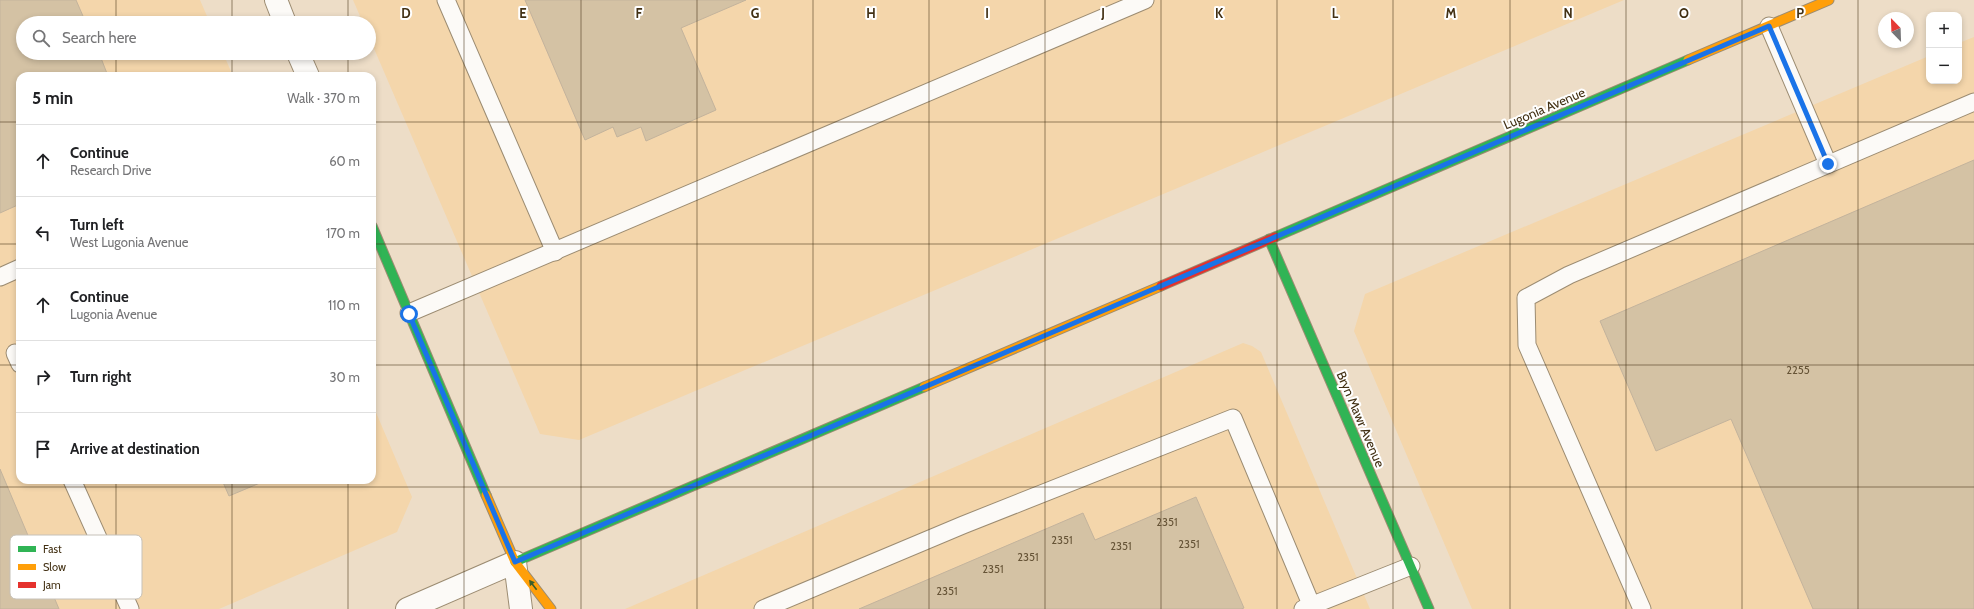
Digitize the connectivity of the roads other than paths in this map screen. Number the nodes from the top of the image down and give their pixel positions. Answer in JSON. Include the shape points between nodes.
{"nodes":[{"id":1,"x":276,"y":0,"type":"edge"},
{"id":2,"x":446,"y":0,"type":"edge"},
{"id":3,"x":1145,"y":0,"type":"edge"},
{"id":4,"x":1829,"y":0,"type":"edge"},
{"id":5,"x":282,"y":16,"type":"edge"},
{"id":6,"x":1769,"y":26,"type":"junction"},
{"id":7,"x":301,"y":60,"type":"edge"},
{"id":8,"x":306,"y":72,"type":"edge"},
{"id":9,"x":1974,"y":102,"type":"edge"},
{"id":10,"x":1828,"y":164,"type":"junction"},
{"id":11,"x":376,"y":236,"type":"edge"},
{"id":12,"x":1269,"y":239,"type":"junction"},
{"id":13,"x":555,"y":252,"type":"junction"},
{"id":14,"x":16,"y":270,"type":"edge"},
{"id":15,"x":0,"y":277,"type":"edge"},
{"id":16,"x":409,"y":314,"type":"junction"},
{"id":17,"x":74,"y":484,"type":"edge"},
{"id":18,"x":97,"y":535,"type":"edge"},
{"id":19,"x":515,"y":562,"type":"junction"},
{"id":20,"x":1411,"y":566,"type":"junction"},
{"id":21,"x":126,"y":599,"type":"edge"},
{"id":22,"x":1309,"y":608,"type":"edge"},
{"id":23,"x":130,"y":609,"type":"edge"},
{"id":24,"x":407,"y":609,"type":"edge"},
{"id":25,"x":521,"y":609,"type":"edge"},
{"id":26,"x":551,"y":609,"type":"edge"},
{"id":27,"x":763,"y":609,"type":"edge"},
{"id":28,"x":1429,"y":609,"type":"edge"},
{"id":29,"x":1642,"y":609,"type":"edge"}],
"edges":[{"from":1,"to":5,"type":"street"},
{"from":2,"to":13,"type":"lane"},
{"from":3,"to":13,"type":"lane"},
{"from":4,"to":6,"type":"street","name":"Lugonia Avenue"},
{"from":6,"to":10,"type":"lane"},
{"from":6,"to":12,"type":"street","name":"Lugonia Avenue"},
{"from":7,"to":8,"type":"street"},
{"from":9,"to":10,"type":"lane"},
{"from":10,"to":29,"type":"lane","via":[[1569,275],[1526,298],[1527,345]]},
{"from":11,"to":16,"type":"street"},
{"from":12,"to":19,"type":"street","name":"Lugonia Avenue"},
{"from":12,"to":20,"type":"street","name":"Bryn Mawr Avenue"},
{"from":13,"to":16,"type":"lane"},
{"from":14,"to":15,"type":"lane"},
{"from":16,"to":19,"type":"street"},
{"from":17,"to":18,"type":"lane"},
{"from":19,"to":24,"type":"street"},
{"from":19,"to":25,"type":"street"},
{"from":26,"to":19,"type":"street","one_way":true},
{"from":20,"to":22,"type":"lane"},
{"from":20,"to":28,"type":"street","name":"Bryn Mawr Avenue"},
{"from":21,"to":23,"type":"lane"},
{"from":22,"to":27,"type":"lane","via":[[1233,418]]}]}
